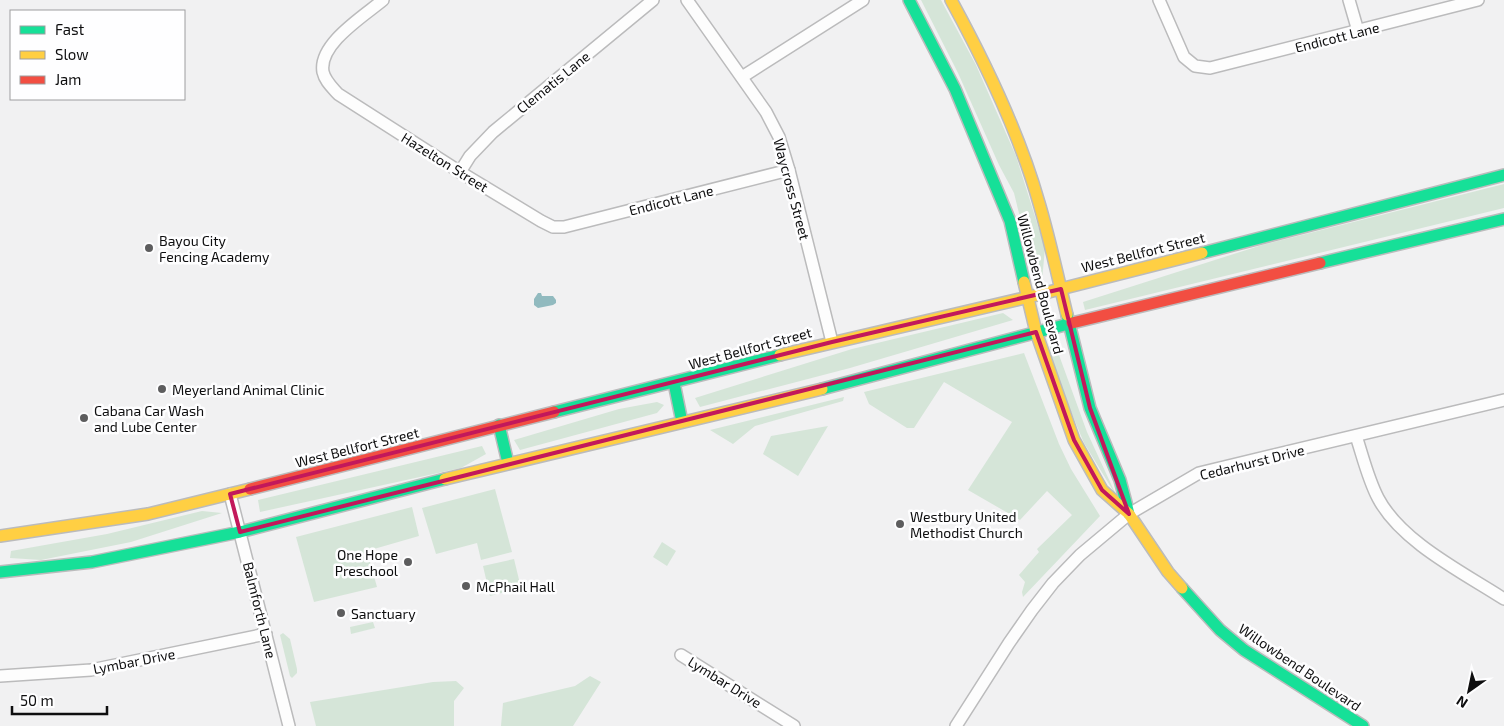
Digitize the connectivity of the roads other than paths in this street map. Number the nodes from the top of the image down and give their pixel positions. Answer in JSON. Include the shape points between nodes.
{"nodes":[{"id":1,"x":383,"y":0,"type":"edge"},
{"id":2,"x":653,"y":0,"type":"edge"},
{"id":3,"x":687,"y":0,"type":"edge"},
{"id":4,"x":863,"y":0,"type":"edge"},
{"id":5,"x":909,"y":0,"type":"edge"},
{"id":6,"x":951,"y":0,"type":"edge"},
{"id":7,"x":1158,"y":0,"type":"edge"},
{"id":8,"x":1349,"y":0,"type":"edge"},
{"id":9,"x":1478,"y":0,"type":"edge"},
{"id":10,"x":1358,"y":32,"type":"junction"},
{"id":11,"x":742,"y":77,"type":"junction"},
{"id":12,"x":789,"y":170,"type":"junction"},
{"id":13,"x":460,"y":172,"type":"junction"},
{"id":14,"x":1504,"y":175,"type":"edge"},
{"id":15,"x":1504,"y":219,"type":"edge"},
{"id":16,"x":553,"y":227,"type":"joint"},
{"id":17,"x":1061,"y":289,"type":"junction"},
{"id":18,"x":1029,"y":297,"type":"junction"},
{"id":19,"x":1071,"y":324,"type":"junction"},
{"id":20,"x":1036,"y":332,"type":"junction"},
{"id":21,"x":832,"y":342,"type":"junction"},
{"id":22,"x":674,"y":383,"type":"junction"},
{"id":23,"x":1504,"y":400,"type":"edge"},
{"id":24,"x":682,"y":422,"type":"junction"},
{"id":25,"x":499,"y":425,"type":"junction"},
{"id":26,"x":1356,"y":436,"type":"junction"},
{"id":27,"x":508,"y":462,"type":"junction"},
{"id":28,"x":230,"y":494,"type":"junction"},
{"id":29,"x":1129,"y":514,"type":"junction"},
{"id":30,"x":240,"y":532,"type":"junction"},
{"id":31,"x":0,"y":536,"type":"edge"},
{"id":32,"x":0,"y":572,"type":"edge"},
{"id":33,"x":1504,"y":599,"type":"edge"},
{"id":34,"x":266,"y":634,"type":"junction"},
{"id":35,"x":681,"y":655,"type":"dead end"},
{"id":36,"x":0,"y":676,"type":"edge"},
{"id":37,"x":289,"y":726,"type":"edge"},
{"id":38,"x":794,"y":726,"type":"edge"},
{"id":39,"x":956,"y":726,"type":"edge"},
{"id":40,"x":1363,"y":726,"type":"edge"}],
"edges":[{"from":1,"to":13,"type":"street","name":"Hazelton Street","via":[[333,42],[323,59],[323,72],[338,94]]},
{"from":2,"to":13,"type":"street","name":"Clematis Lane","via":[[493,132]]},
{"from":3,"to":11,"type":"street","name":"Waycross Street"},
{"from":4,"to":11,"type":"street"},
{"from":5,"to":18,"type":"main road","name":"Willowbend Boulevard","via":[[956,89],[1010,221]]},
{"from":6,"to":17,"type":"main road","name":"Willowbend Boulevard","via":[[977,48],[1016,136],[1040,202]]},
{"from":7,"to":10,"type":"street","name":"Endicott Lane","via":[[1184,57],[1195,66],[1210,68]]},
{"from":8,"to":10,"type":"street"},
{"from":9,"to":10,"type":"street","name":"Endicott Lane"},
{"from":11,"to":12,"type":"street","name":"Waycross Street","via":[[779,136]]},
{"from":12,"to":16,"type":"street","name":"Endicott Lane","via":[[564,227]]},
{"from":12,"to":21,"type":"street","name":"Waycross Street"},
{"from":13,"to":16,"type":"street","name":"Hazelton Street"},
{"from":14,"to":17,"type":"main road","name":"West Bellfort Street"},
{"from":15,"to":19,"type":"main road"},
{"from":17,"to":18,"type":"main road","name":"West Bellfort Street"},
{"from":17,"to":19,"type":"main road","name":"Willowbend Boulevard"},
{"from":18,"to":20,"type":"main road","name":"Willowbend Boulevard"},
{"from":18,"to":21,"type":"main road","name":"West Bellfort Street"},
{"from":19,"to":20,"type":"main road"},
{"from":19,"to":29,"type":"main road","name":"Willowbend Boulevard","via":[[1090,408],[1120,480]]},
{"from":20,"to":24,"type":"main road","via":[[851,382]]},
{"from":20,"to":29,"type":"main road","name":"Willowbend Boulevard","via":[[1074,440],[1102,490]]},
{"from":21,"to":22,"type":"main road","name":"West Bellfort Street"},
{"from":22,"to":24,"type":"main road"},
{"from":22,"to":25,"type":"main road","name":"West Bellfort Street"},
{"from":23,"to":26,"type":"street","name":"Cedarhurst Drive"},
{"from":24,"to":27,"type":"main road"},
{"from":25,"to":27,"type":"main road"},
{"from":25,"to":28,"type":"main road","name":"West Bellfort Street"},
{"from":26,"to":29,"type":"street","name":"Cedarhurst Drive","via":[[1199,473]]},
{"from":26,"to":33,"type":"street","via":[[1379,499],[1400,526],[1429,551]]},
{"from":27,"to":30,"type":"main road"},
{"from":28,"to":30,"type":"street","name":"Balmforth Lane"},
{"from":28,"to":31,"type":"main road","name":"West Bellfort Street","via":[[148,514]]},
{"from":29,"to":39,"type":"street","name":"Cedarhurst Drive","via":[[1080,555],[1053,583]]},
{"from":29,"to":40,"type":"main road","name":"Willowbend Boulevard","via":[[1168,572],[1220,630],[1244,650]]},
{"from":30,"to":32,"type":"main road","via":[[92,562]]},
{"from":30,"to":34,"type":"street","name":"Balmforth Lane"},
{"from":34,"to":36,"type":"street","name":"Lymbar Drive","via":[[91,670]]},
{"from":34,"to":37,"type":"street","name":"Balmforth Lane"},
{"from":35,"to":38,"type":"street","name":"Lymbar Drive"}]}
